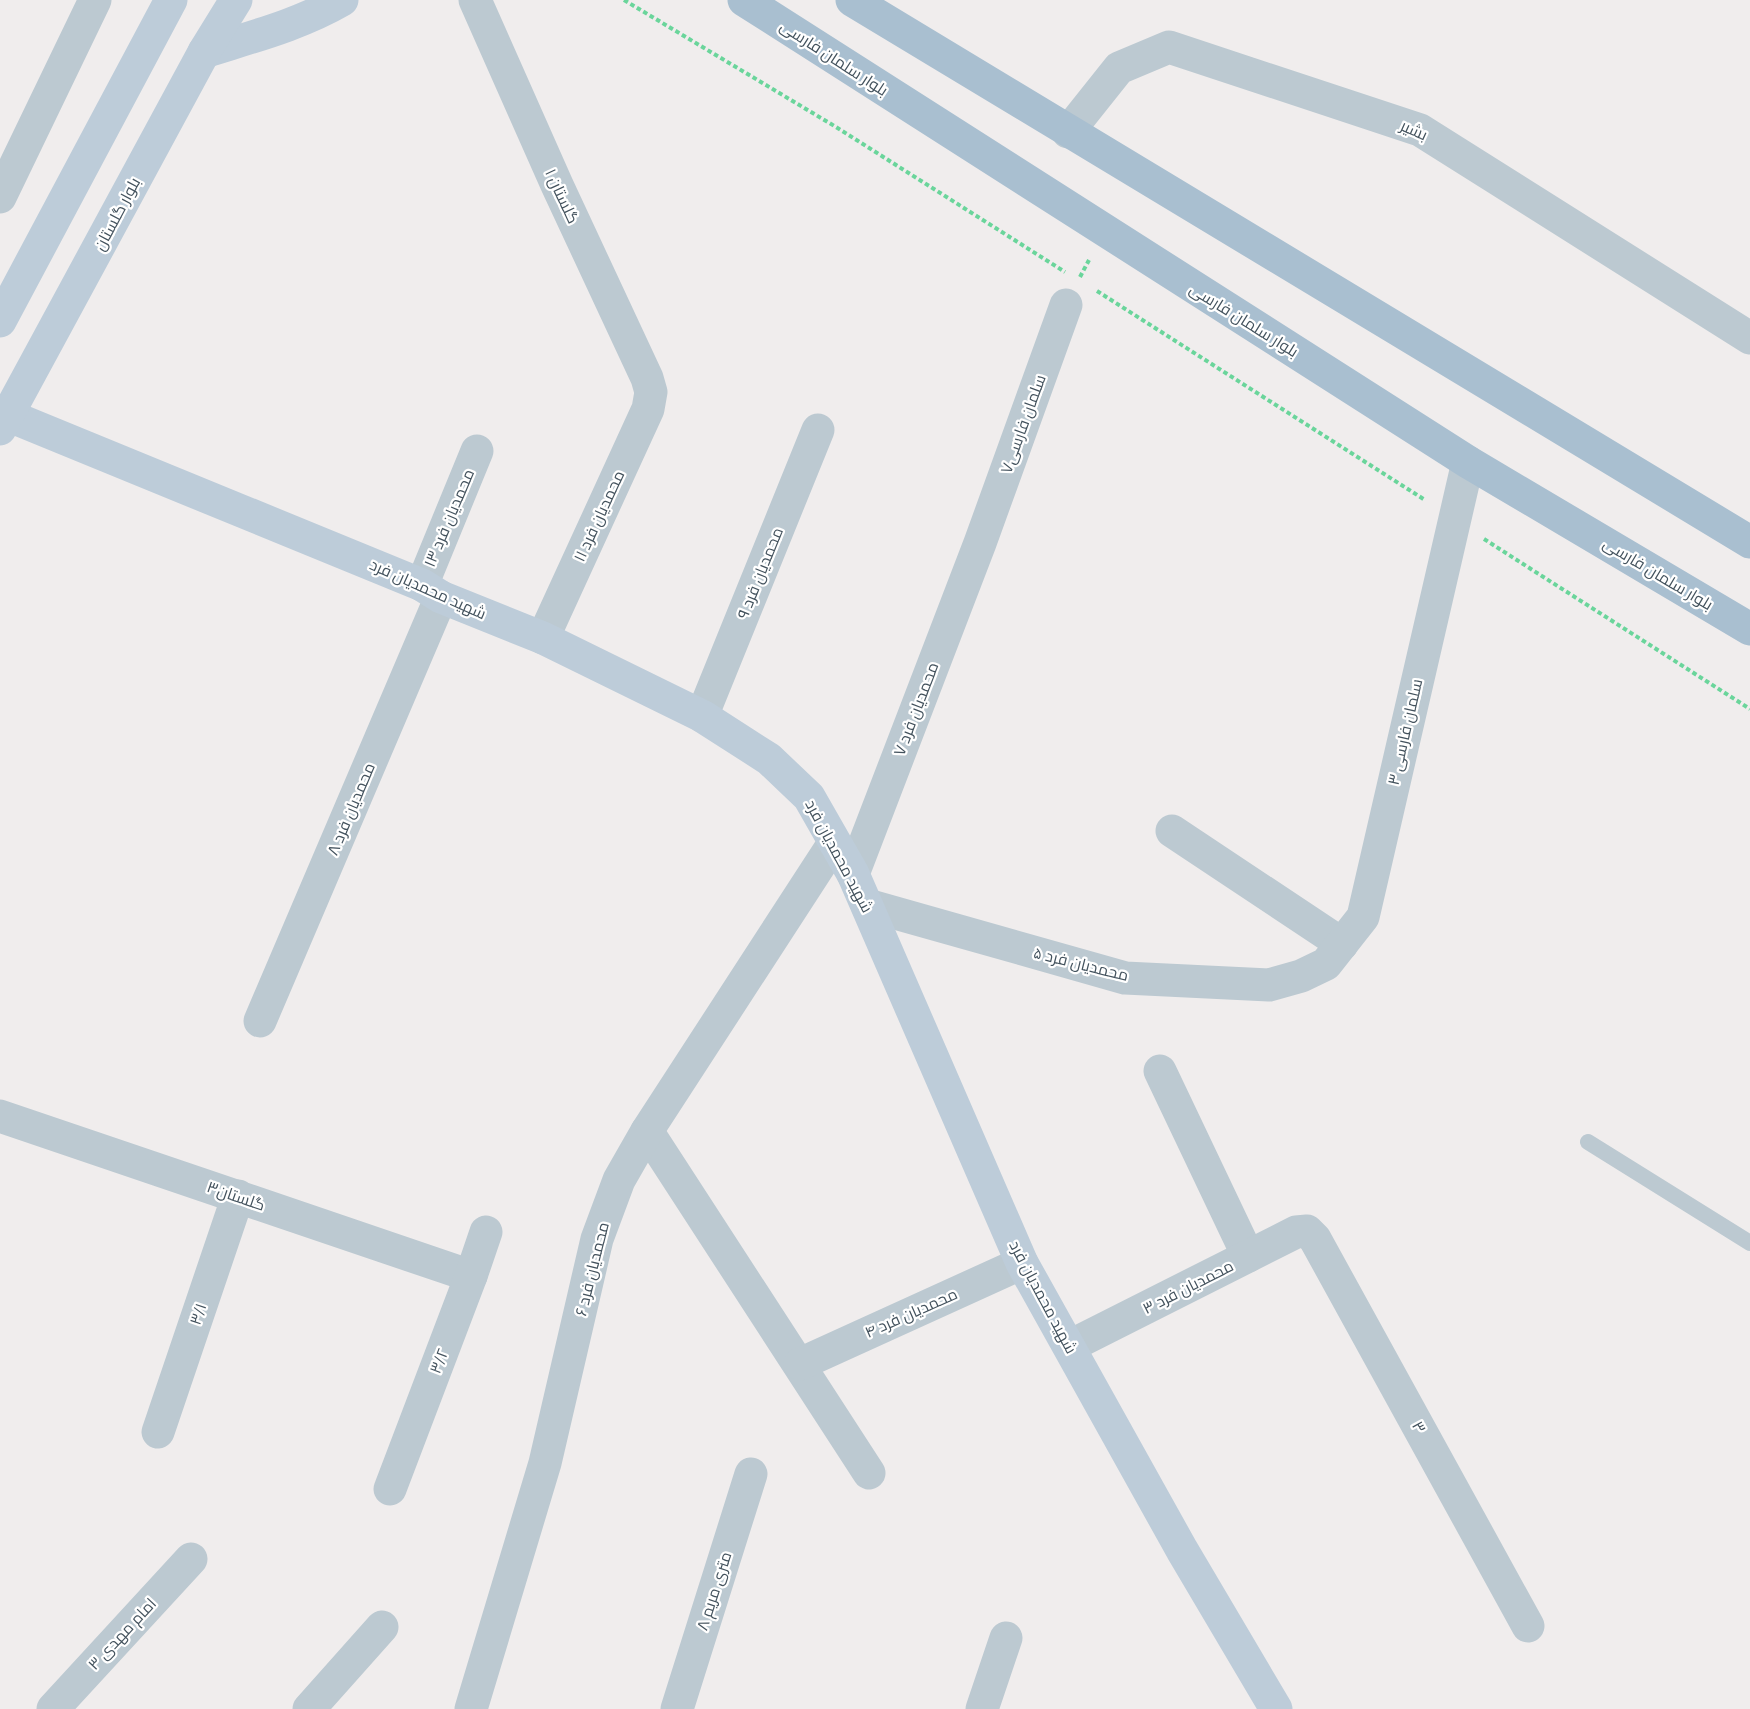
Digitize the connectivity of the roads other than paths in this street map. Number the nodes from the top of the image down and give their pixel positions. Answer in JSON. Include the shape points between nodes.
{"nodes":[{"id":1,"x":95,"y":0,"type":"edge"},
{"id":2,"x":171,"y":0,"type":"edge"},
{"id":3,"x":236,"y":0,"type":"edge"},
{"id":4,"x":342,"y":0,"type":"edge"},
{"id":5,"x":475,"y":0,"type":"edge"},
{"id":6,"x":744,"y":0,"type":"edge"},
{"id":7,"x":852,"y":0,"type":"edge"},
{"id":8,"x":204,"y":52,"type":"junction"},
{"id":9,"x":1068,"y":132,"type":"junction"},
{"id":10,"x":0,"y":197,"type":"edge"},
{"id":11,"x":1073,"y":292,"type":"road end"},
{"id":12,"x":0,"y":321,"type":"edge"},
{"id":13,"x":1750,"y":338,"type":"edge"},
{"id":14,"x":651,"y":392,"type":"joint"},
{"id":15,"x":4,"y":422,"type":"edge"},
{"id":16,"x":818,"y":430,"type":"dead end"},
{"id":17,"x":477,"y":451,"type":"dead end"},
{"id":18,"x":1468,"y":462,"type":"junction"},
{"id":19,"x":1750,"y":542,"type":"edge"},
{"id":20,"x":980,"y":543,"type":"joint"},
{"id":21,"x":431,"y":591,"type":"junction"},
{"id":22,"x":1750,"y":629,"type":"edge"},
{"id":23,"x":543,"y":638,"type":"junction"},
{"id":24,"x":702,"y":716,"type":"junction"},
{"id":25,"x":1172,"y":831,"type":"dead end"},
{"id":26,"x":834,"y":843,"type":"junction"},
{"id":27,"x":852,"y":874,"type":"junction"},
{"id":28,"x":867,"y":905,"type":"junction"},
{"id":29,"x":1342,"y":944,"type":"junction"},
{"id":30,"x":1301,"y":976,"type":"joint"},
{"id":31,"x":260,"y":1021,"type":"dead end"},
{"id":32,"x":1160,"y":1071,"type":"dead end"},
{"id":33,"x":0,"y":1116,"type":"edge"},
{"id":34,"x":647,"y":1131,"type":"junction"},
{"id":35,"x":1588,"y":1142,"type":"dead end"},
{"id":36,"x":238,"y":1196,"type":"junction"},
{"id":37,"x":1307,"y":1231,"type":"joint"},
{"id":38,"x":486,"y":1232,"type":"dead end"},
{"id":39,"x":1750,"y":1243,"type":"edge"},
{"id":40,"x":1248,"y":1256,"type":"junction"},
{"id":41,"x":1022,"y":1263,"type":"junction"},
{"id":42,"x":471,"y":1276,"type":"junction"},
{"id":43,"x":1070,"y":1346,"type":"junction"},
{"id":44,"x":800,"y":1364,"type":"junction"},
{"id":45,"x":158,"y":1432,"type":"dead end"},
{"id":46,"x":869,"y":1473,"type":"dead end"},
{"id":47,"x":751,"y":1474,"type":"dead end"},
{"id":48,"x":390,"y":1488,"type":"dead end"},
{"id":49,"x":191,"y":1559,"type":"dead end"},
{"id":50,"x":1528,"y":1626,"type":"dead end"},
{"id":51,"x":382,"y":1628,"type":"dead end"},
{"id":52,"x":1006,"y":1638,"type":"dead end"},
{"id":53,"x":53,"y":1709,"type":"edge"},
{"id":54,"x":309,"y":1709,"type":"edge"},
{"id":55,"x":471,"y":1709,"type":"edge"},
{"id":56,"x":677,"y":1709,"type":"edge"},
{"id":57,"x":982,"y":1709,"type":"edge"},
{"id":58,"x":1276,"y":1709,"type":"edge"}],
"edges":[{"from":1,"to":10,"type":"street"},
{"from":2,"to":12,"type":"street"},
{"from":3,"to":8,"type":"street","name":"بلوار گلستان"},
{"from":4,"to":8,"type":"street","via":[[285,26]]},
{"from":5,"to":14,"type":"street","name":"۱ گلستان"},
{"from":6,"to":18,"type":"main road","name":"بلوار سلمان فارسی"},
{"from":7,"to":9,"type":"main road"},
{"from":8,"to":15,"type":"street","name":"بلوار گلستان"},
{"from":9,"to":13,"type":"street","name":"بشیر","via":[[1119,68],[1169,48],[1420,130]]},
{"from":9,"to":19,"type":"main road"},
{"from":11,"to":20,"type":"street","name":"سلمان فارسی۷"},
{"from":14,"to":23,"type":"street","name":"۱۱ محمدیان فرد","via":[[648,409]]},
{"from":15,"to":21,"type":"street","name":"شهید محمدیان فرد"},
{"from":16,"to":24,"type":"street","name":"۹ محمدیان فرد"},
{"from":17,"to":21,"type":"street","name":"۱۳ محمدیان فرد"},
{"from":18,"to":22,"type":"main road","name":"بلوار سلمان فارسی"},
{"from":18,"to":29,"type":"street","name":"۳ سلمان فارسی","via":[[1363,917]]},
{"from":20,"to":27,"type":"street","name":"۷ محمدیان فرد"},
{"from":21,"to":23,"type":"street","name":"شهید محمدیان فرد"},
{"from":21,"to":31,"type":"street","name":"۸ محمدیان فرد"},
{"from":23,"to":24,"type":"street","name":"شهید محمدیان فرد"},
{"from":24,"to":26,"type":"street","name":"شهید محمدیان فرد","via":[[769,759],[809,797]]},
{"from":25,"to":29,"type":"street"},
{"from":26,"to":27,"type":"street","name":"شهید محمدیان فرد"},
{"from":26,"to":34,"type":"street","name":"۶ محمدیان فرد"},
{"from":27,"to":28,"type":"street","name":"شهید محمدیان فرد"},
{"from":28,"to":30,"type":"street","name":"۵ محمدیان فرد","via":[[1125,978],[1269,985]]},
{"from":28,"to":41,"type":"street","name":"شهید محمدیان فرد"},
{"from":29,"to":30,"type":"street","name":"۳ سلمان فارسی","via":[[1326,964]]},
{"from":32,"to":40,"type":"street"},
{"from":33,"to":36,"type":"street","name":"گلستان۳"},
{"from":34,"to":44,"type":"street"},
{"from":34,"to":55,"type":"street","name":"۶ محمدیان فرد","via":[[619,1180],[597,1239],[545,1463]]},
{"from":35,"to":39,"type":"lane"},
{"from":36,"to":42,"type":"street","name":"گلستان۳"},
{"from":36,"to":45,"type":"street","name":"۳/۱"},
{"from":37,"to":40,"type":"street","name":"۳ محمدیان فرد","via":[[1296,1232]]},
{"from":37,"to":50,"type":"street","name":"۳","via":[[1315,1239]]},
{"from":38,"to":42,"type":"street","name":"۳/۲"},
{"from":40,"to":43,"type":"street","name":"۳ محمدیان فرد"},
{"from":41,"to":43,"type":"street","name":"شهید محمدیان فرد"},
{"from":41,"to":44,"type":"street","name":"۴ محمدیان فرد"},
{"from":42,"to":48,"type":"street","name":"۳/۲"},
{"from":43,"to":58,"type":"street","name":"شهید محمدیان فرد","via":[[1182,1550]]},
{"from":44,"to":46,"type":"street"},
{"from":47,"to":56,"type":"street","name":"۸ متری مریم"},
{"from":49,"to":53,"type":"street","name":"۳ امام مهدی"},
{"from":51,"to":54,"type":"street"},
{"from":52,"to":57,"type":"street"}]}
